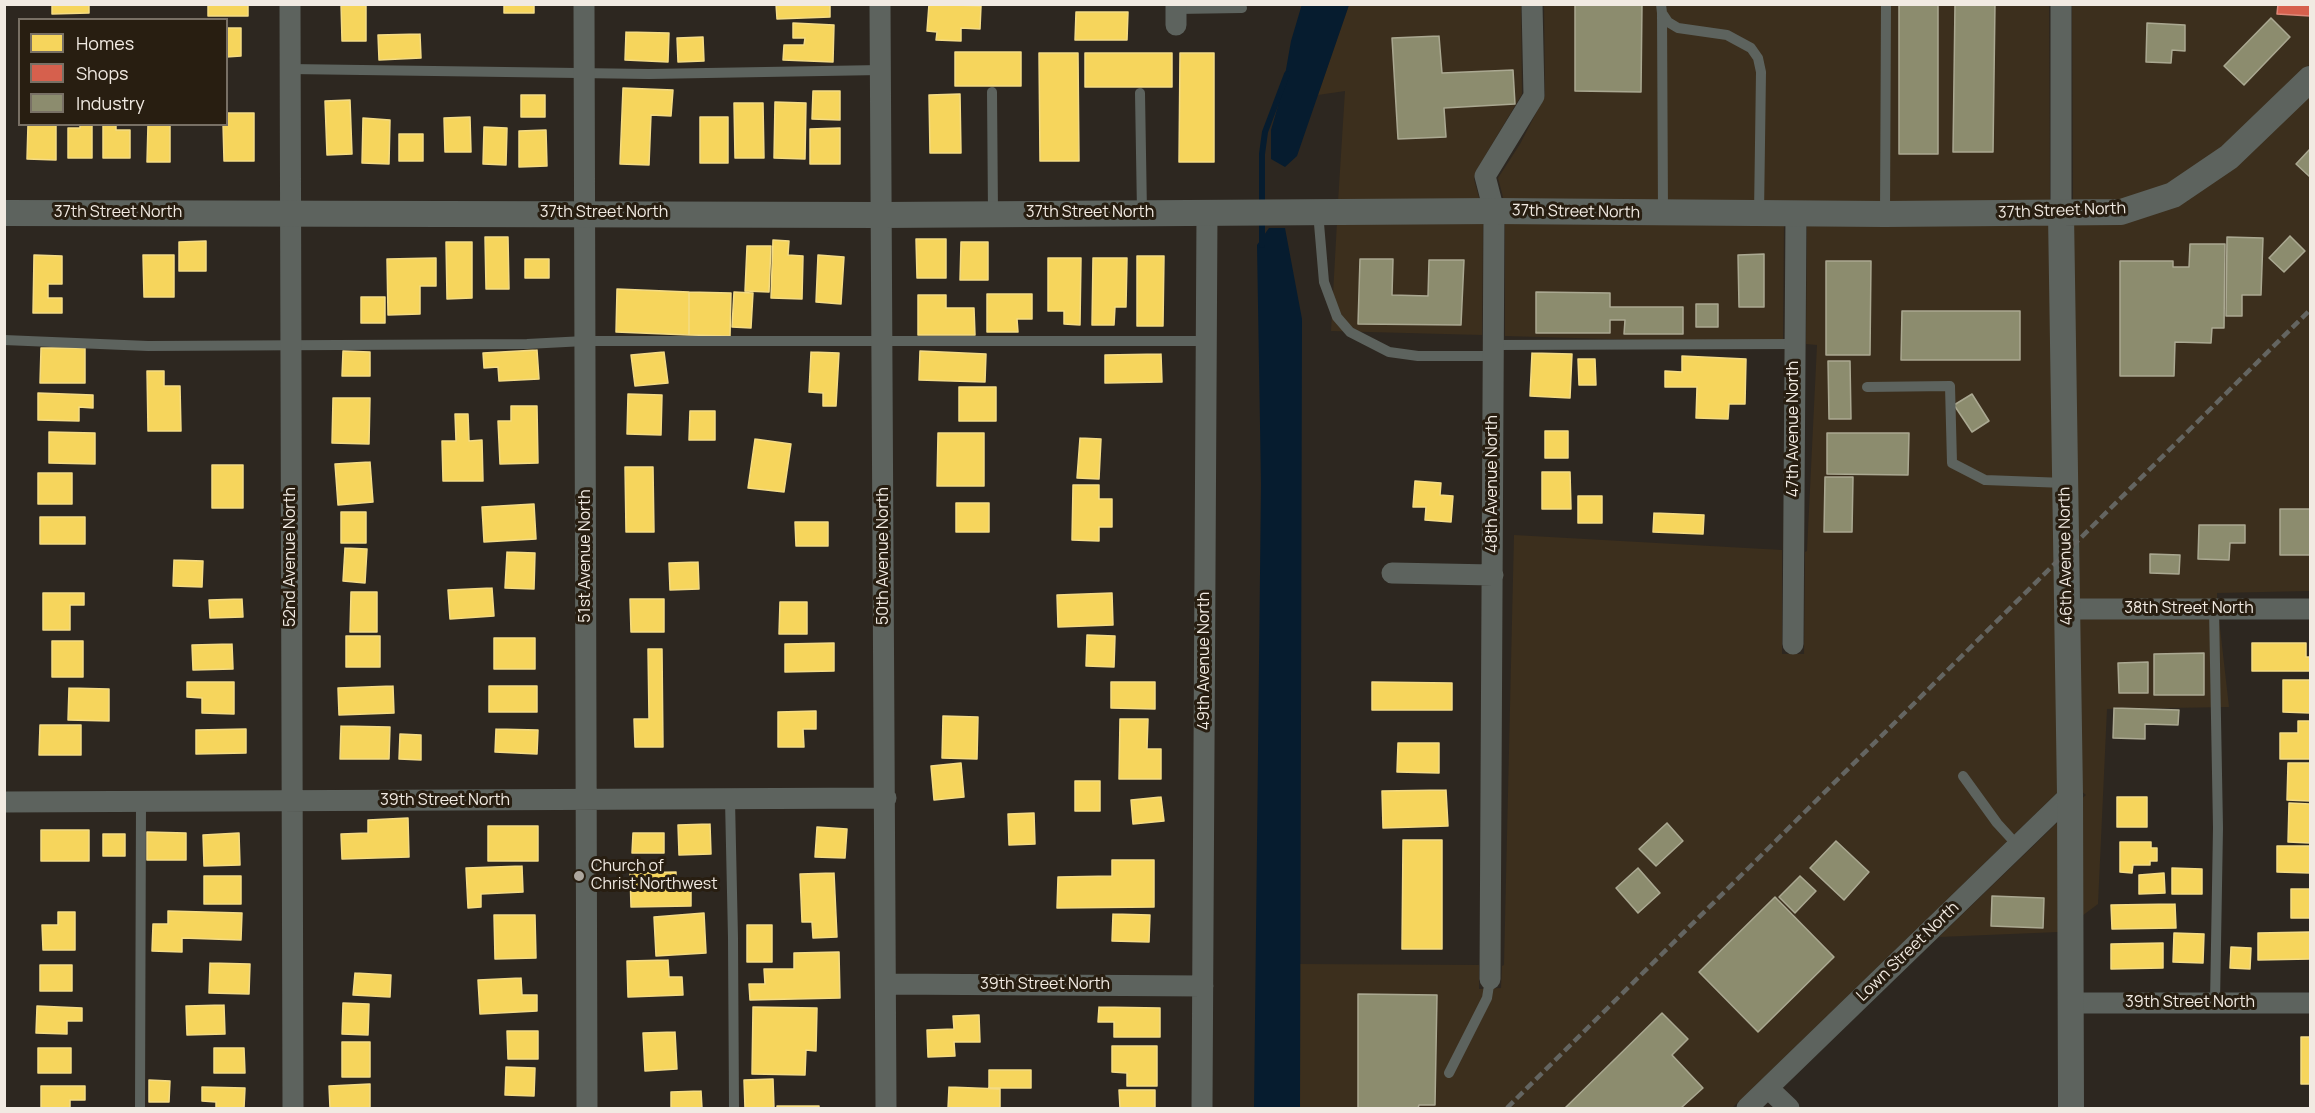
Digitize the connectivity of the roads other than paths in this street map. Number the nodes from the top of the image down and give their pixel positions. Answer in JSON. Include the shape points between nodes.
{"nodes":[{"id":1,"x":290,"y":4,"type":"edge"},
{"id":2,"x":584,"y":4,"type":"edge"},
{"id":3,"x":880,"y":4,"type":"edge"},
{"id":4,"x":1532,"y":4,"type":"edge"},
{"id":5,"x":1886,"y":4,"type":"edge"},
{"id":6,"x":2061,"y":4,"type":"edge"},
{"id":7,"x":1242,"y":8,"type":"dead end"},
{"id":8,"x":1661,"y":9,"type":"edge"},
{"id":9,"x":1176,"y":13,"type":"edge"},
{"id":10,"x":290,"y":69,"type":"junction"},
{"id":11,"x":881,"y":70,"type":"junction"},
{"id":12,"x":585,"y":72,"type":"junction"},
{"id":13,"x":2310,"y":79,"type":"edge"},
{"id":14,"x":992,"y":92,"type":"dead end"},
{"id":15,"x":1140,"y":93,"type":"dead end"},
{"id":16,"x":1494,"y":211,"type":"junction"},
{"id":17,"x":1308,"y":212,"type":"junction"},
{"id":18,"x":4,"y":213,"type":"edge"},
{"id":19,"x":290,"y":213,"type":"junction"},
{"id":20,"x":585,"y":213,"type":"junction"},
{"id":21,"x":1142,"y":213,"type":"junction"},
{"id":22,"x":1217,"y":213,"type":"junction"},
{"id":23,"x":1663,"y":213,"type":"junction"},
{"id":24,"x":2061,"y":213,"type":"junction"},
{"id":25,"x":993,"y":214,"type":"junction"},
{"id":26,"x":1759,"y":214,"type":"junction"},
{"id":27,"x":1796,"y":214,"type":"junction"},
{"id":28,"x":1885,"y":214,"type":"junction"},
{"id":29,"x":882,"y":215,"type":"junction"},
{"id":30,"x":4,"y":340,"type":"edge"},
{"id":31,"x":585,"y":341,"type":"junction"},
{"id":32,"x":1206,"y":341,"type":"junction"},
{"id":33,"x":883,"y":342,"type":"junction"},
{"id":34,"x":290,"y":344,"type":"junction"},
{"id":35,"x":1795,"y":344,"type":"junction"},
{"id":36,"x":1494,"y":350,"type":"junction"},
{"id":37,"x":1868,"y":387,"type":"dead end"},
{"id":38,"x":2065,"y":483,"type":"junction"},
{"id":39,"x":1392,"y":573,"type":"dead end"},
{"id":40,"x":1493,"y":575,"type":"junction"},
{"id":41,"x":2068,"y":609,"type":"junction"},
{"id":42,"x":2214,"y":609,"type":"junction"},
{"id":43,"x":2310,"y":609,"type":"edge"},
{"id":44,"x":1793,"y":644,"type":"dead end"},
{"id":45,"x":1964,"y":776,"type":"dead end"},
{"id":46,"x":2070,"y":795,"type":"junction"},
{"id":47,"x":886,"y":798,"type":"junction"},
{"id":48,"x":730,"y":800,"type":"junction"},
{"id":49,"x":586,"y":801,"type":"junction"},
{"id":50,"x":4,"y":802,"type":"edge"},
{"id":51,"x":141,"y":802,"type":"junction"},
{"id":52,"x":292,"y":802,"type":"junction"},
{"id":53,"x":2018,"y":846,"type":"junction"},
{"id":54,"x":1490,"y":979,"type":"joint"},
{"id":55,"x":886,"y":984,"type":"junction"},
{"id":56,"x":1203,"y":986,"type":"junction"},
{"id":57,"x":2070,"y":1003,"type":"junction"},
{"id":58,"x":2215,"y":1003,"type":"junction"},
{"id":59,"x":2310,"y":1003,"type":"edge"},
{"id":60,"x":1449,"y":1073,"type":"dead end"},
{"id":61,"x":1768,"y":1088,"type":"junction"},
{"id":62,"x":140,"y":1108,"type":"edge"},
{"id":63,"x":293,"y":1108,"type":"edge"},
{"id":64,"x":587,"y":1108,"type":"edge"},
{"id":65,"x":734,"y":1108,"type":"edge"},
{"id":66,"x":886,"y":1108,"type":"edge"},
{"id":67,"x":1202,"y":1108,"type":"edge"},
{"id":68,"x":1747,"y":1108,"type":"edge"},
{"id":69,"x":1789,"y":1108,"type":"edge"},
{"id":70,"x":2071,"y":1108,"type":"edge"}],
"edges":[{"from":1,"to":10,"type":"street","name":"52nd Avenue North"},
{"from":2,"to":12,"type":"street","name":"51st Avenue North"},
{"from":3,"to":11,"type":"street","name":"50th Avenue North"},
{"from":4,"to":16,"type":"street","name":"48th Avenue North","via":[[1534,96],[1485,176]]},
{"from":5,"to":28,"type":"lane"},
{"from":6,"to":24,"type":"street","name":"46th Avenue North"},
{"from":7,"to":9,"type":"lane"},
{"from":8,"to":23,"type":"lane"},
{"from":8,"to":26,"type":"lane","via":[[1668,22],[1678,28],[1727,35],[1751,48],[1758,57]]},
{"from":10,"to":12,"type":"lane"},
{"from":10,"to":19,"type":"street","name":"52nd Avenue North"},
{"from":11,"to":12,"type":"lane"},
{"from":11,"to":29,"type":"street","name":"50th Avenue North"},
{"from":12,"to":20,"type":"street","name":"51st Avenue North"},
{"from":13,"to":24,"type":"street","name":"37th Street North","via":[[2229,157],[2173,195],[2121,212]]},
{"from":14,"to":25,"type":"lane"},
{"from":15,"to":21,"type":"lane"},
{"from":16,"to":17,"type":"street","name":"37th Street North"},
{"from":16,"to":23,"type":"street","name":"37th Street North"},
{"from":16,"to":36,"type":"street","name":"48th Avenue North"},
{"from":17,"to":22,"type":"street","name":"37th Street North"},
{"from":17,"to":36,"type":"lane","via":[[1323,282],[1337,317],[1350,332],[1389,352],[1418,356]]},
{"from":18,"to":19,"type":"street","name":"37th Street North"},
{"from":19,"to":20,"type":"street","name":"37th Street North"},
{"from":19,"to":34,"type":"street","name":"52nd Avenue North"},
{"from":20,"to":29,"type":"street","name":"37th Street North"},
{"from":20,"to":31,"type":"street","name":"51st Avenue North"},
{"from":21,"to":22,"type":"street","name":"37th Street North"},
{"from":21,"to":25,"type":"street","name":"37th Street North"},
{"from":22,"to":32,"type":"street","name":"49th Avenue North"},
{"from":23,"to":26,"type":"street","name":"37th Street North"},
{"from":24,"to":28,"type":"street","name":"37th Street North"},
{"from":24,"to":38,"type":"street","name":"46th Avenue North"},
{"from":25,"to":29,"type":"street","name":"37th Street North"},
{"from":26,"to":27,"type":"street","name":"37th Street North"},
{"from":27,"to":28,"type":"street","name":"37th Street North"},
{"from":27,"to":35,"type":"street","name":"47th Avenue North"},
{"from":29,"to":33,"type":"street","name":"50th Avenue North"},
{"from":30,"to":34,"type":"lane","via":[[148,346]]},
{"from":31,"to":33,"type":"lane"},
{"from":31,"to":34,"type":"lane"},
{"from":31,"to":49,"type":"street","name":"51st Avenue North"},
{"from":32,"to":33,"type":"lane"},
{"from":32,"to":56,"type":"street","name":"49th Avenue North"},
{"from":33,"to":47,"type":"street","name":"50th Avenue North"},
{"from":34,"to":52,"type":"street","name":"52nd Avenue North"},
{"from":35,"to":36,"type":"lane"},
{"from":35,"to":44,"type":"street","name":"47th Avenue North"},
{"from":36,"to":40,"type":"street","name":"48th Avenue North"},
{"from":37,"to":38,"type":"lane","via":[[1950,386],[1952,463],[1985,480]]},
{"from":38,"to":41,"type":"street","name":"46th Avenue North"},
{"from":39,"to":40,"type":"street"},
{"from":40,"to":54,"type":"street","name":"48th Avenue North"},
{"from":41,"to":42,"type":"street","name":"38th Street North"},
{"from":41,"to":46,"type":"street","name":"46th Avenue North"},
{"from":42,"to":43,"type":"street","name":"38th Street North"},
{"from":42,"to":58,"type":"lane","via":[[2218,828]]},
{"from":45,"to":53,"type":"lane"},
{"from":46,"to":53,"type":"street","name":"Lown Street North"},
{"from":46,"to":57,"type":"street","name":"46th Avenue North"},
{"from":47,"to":48,"type":"street","name":"39th Street North"},
{"from":47,"to":55,"type":"street","name":"50th Avenue North"},
{"from":48,"to":49,"type":"street","name":"39th Street North"},
{"from":48,"to":65,"type":"lane"},
{"from":49,"to":52,"type":"street","name":"39th Street North"},
{"from":49,"to":64,"type":"street","name":"51st Avenue North"},
{"from":50,"to":51,"type":"street","name":"39th Street North"},
{"from":51,"to":52,"type":"street","name":"39th Street North"},
{"from":51,"to":62,"type":"lane"},
{"from":52,"to":63,"type":"street","name":"52nd Avenue North"},
{"from":53,"to":61,"type":"street","name":"Lown Street North"},
{"from":54,"to":60,"type":"lane","via":[[1487,998]]},
{"from":55,"to":56,"type":"street","name":"39th Street North"},
{"from":55,"to":66,"type":"street","name":"50th Avenue North"},
{"from":56,"to":67,"type":"street","name":"49th Avenue North"},
{"from":57,"to":58,"type":"street","name":"39th Street North"},
{"from":57,"to":70,"type":"street","name":"46th Avenue North"},
{"from":58,"to":59,"type":"street","name":"39th Street North"},
{"from":61,"to":68,"type":"street","name":"Lown Street North"},
{"from":61,"to":69,"type":"street"}]}
